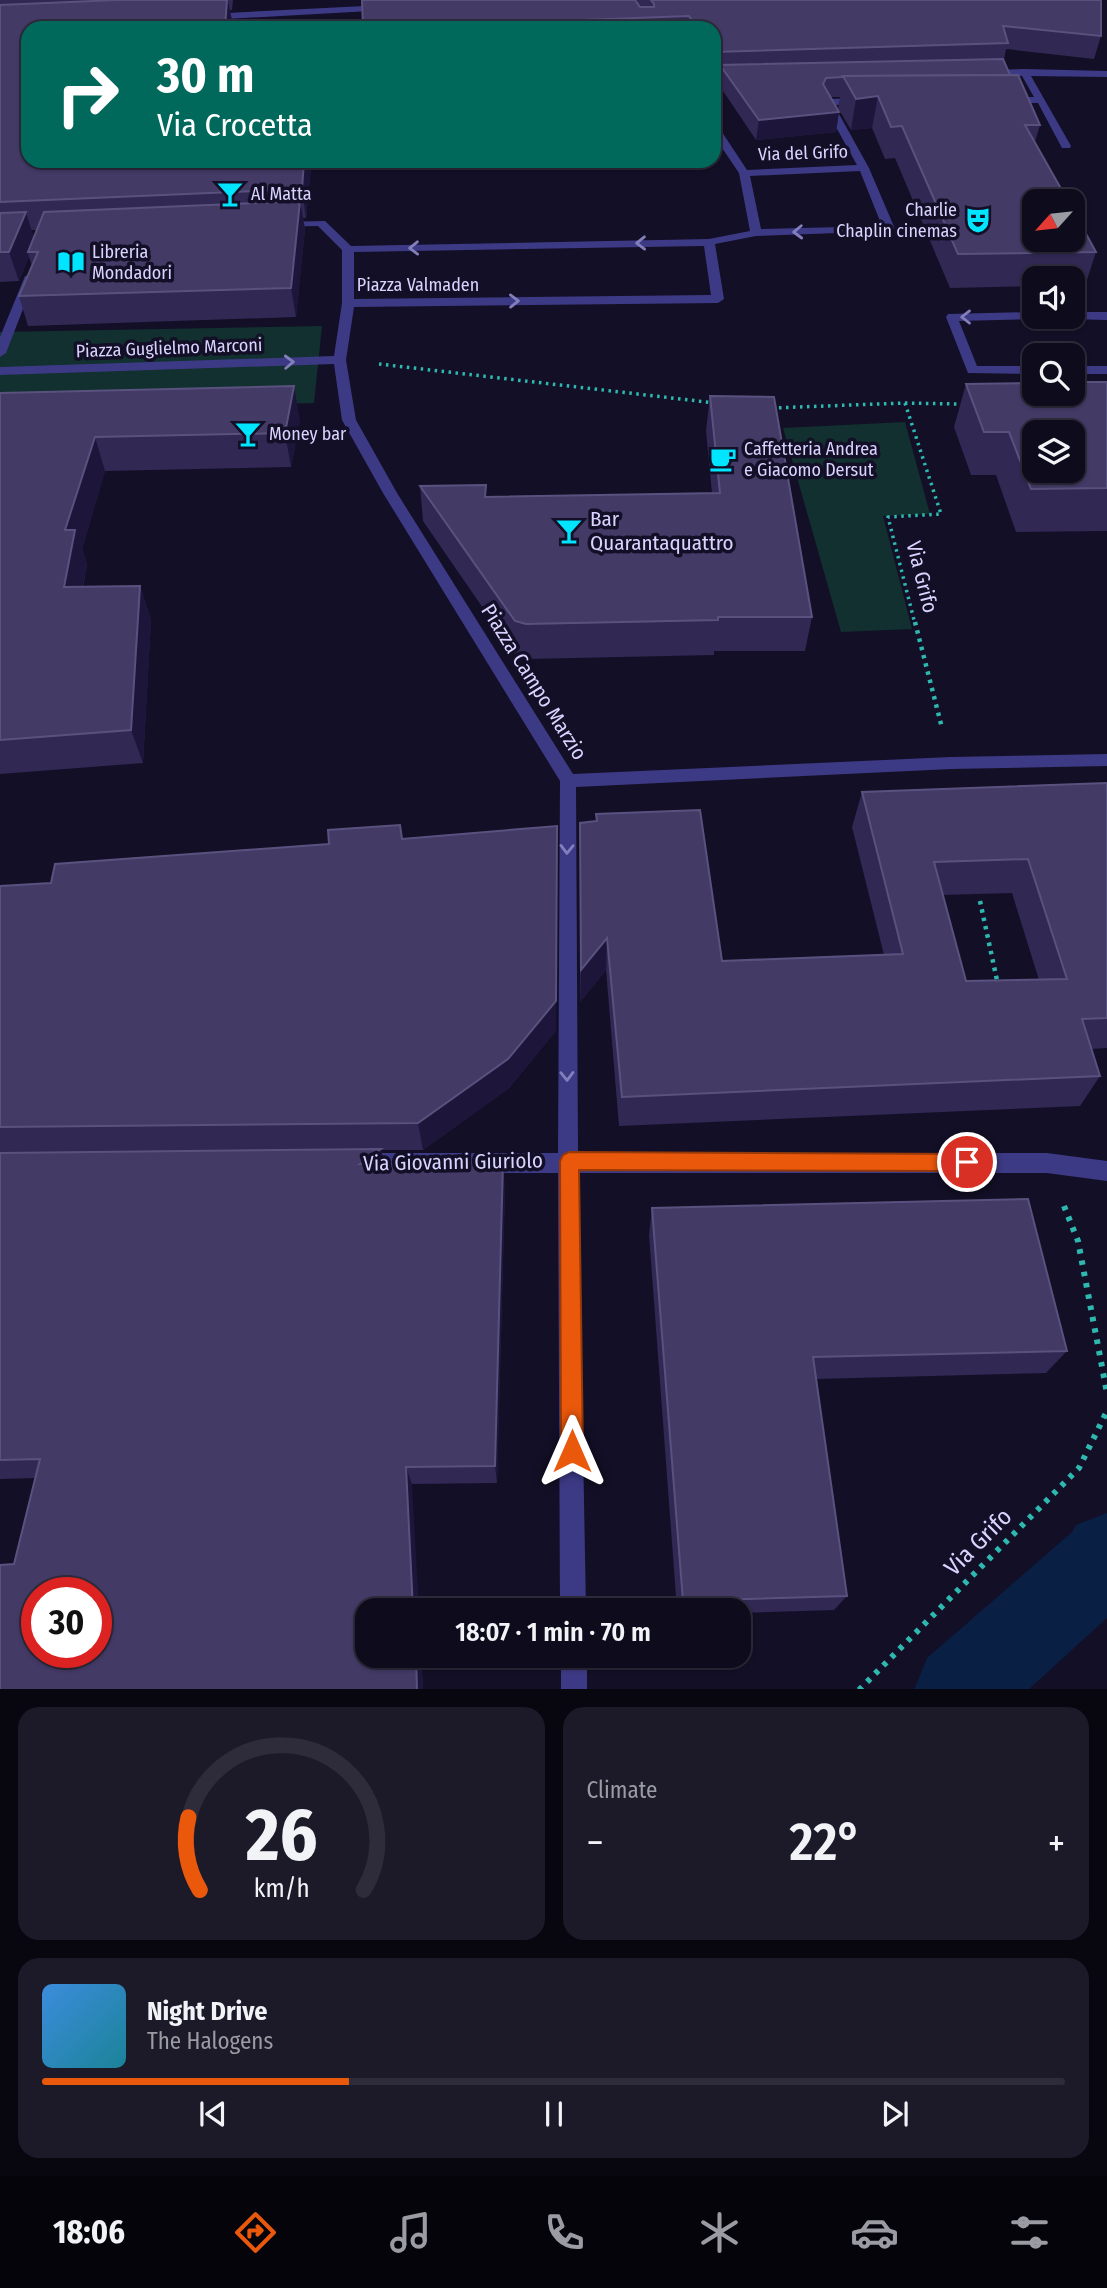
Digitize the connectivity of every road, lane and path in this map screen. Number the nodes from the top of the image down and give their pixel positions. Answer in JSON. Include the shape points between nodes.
{"nodes":[{"id":1,"x":281,"y":0,"type":"edge"},
{"id":2,"x":390,"y":8,"type":"edge"},
{"id":3,"x":281,"y":13,"type":"junction"},
{"id":4,"x":199,"y":17,"type":"edge"},
{"id":5,"x":1024,"y":72,"type":"junction"},
{"id":6,"x":970,"y":73,"type":"edge"},
{"id":7,"x":1107,"y":74,"type":"edge"},
{"id":8,"x":995,"y":100,"type":"edge"},
{"id":9,"x":1041,"y":100,"type":"junction"},
{"id":10,"x":869,"y":101,"type":"edge"},
{"id":11,"x":721,"y":138,"type":"edge"},
{"id":12,"x":1066,"y":146,"type":"dead end"},
{"id":13,"x":864,"y":169,"type":"junction"},
{"id":14,"x":744,"y":173,"type":"junction"},
{"id":15,"x":266,"y":225,"type":"edge"},
{"id":16,"x":756,"y":233,"type":"junction"},
{"id":17,"x":709,"y":242,"type":"junction"},
{"id":18,"x":348,"y":249,"type":"junction"},
{"id":19,"x":32,"y":272,"type":"edge"},
{"id":20,"x":348,"y":303,"type":"junction"},
{"id":21,"x":1022,"y":316,"type":"edge"},
{"id":22,"x":1085,"y":316,"type":"edge"},
{"id":23,"x":1107,"y":316,"type":"edge"},
{"id":24,"x":0,"y":353,"type":"edge"},
{"id":25,"x":340,"y":360,"type":"junction"},
{"id":26,"x":1022,"y":370,"type":"edge"},
{"id":27,"x":1085,"y":370,"type":"edge"},
{"id":28,"x":1107,"y":370,"type":"edge"},
{"id":29,"x":0,"y":371,"type":"edge"},
{"id":30,"x":715,"y":403,"type":"edge"},
{"id":31,"x":770,"y":408,"type":"edge"},
{"id":32,"x":1107,"y":760,"type":"edge"},
{"id":33,"x":951,"y":764,"type":"junction"},
{"id":34,"x":568,"y":780,"type":"junction"},
{"id":35,"x":980,"y":901,"type":"edge"},
{"id":36,"x":999,"y":988,"type":"edge"},
{"id":37,"x":569,"y":1161,"type":"junction"},
{"id":38,"x":347,"y":1163,"type":"edge"},
{"id":39,"x":1047,"y":1163,"type":"junction"},
{"id":40,"x":1107,"y":1171,"type":"edge"},
{"id":41,"x":1107,"y":1393,"type":"edge"},
{"id":42,"x":1107,"y":1411,"type":"edge"},
{"id":43,"x":573,"y":1598,"type":"edge"},
{"id":44,"x":574,"y":1668,"type":"edge"},
{"id":45,"x":574,"y":1689,"type":"edge"},
{"id":46,"x":859,"y":1689,"type":"edge"}],
"edges":[{"from":1,"to":3,"type":"street"},
{"from":2,"to":3,"type":"street"},
{"from":3,"to":4,"type":"street"},
{"from":5,"to":6,"type":"street"},
{"from":5,"to":7,"type":"street"},
{"from":5,"to":9,"type":"street"},
{"from":8,"to":9,"type":"street"},
{"from":9,"to":12,"type":"street"},
{"from":10,"to":13,"type":"street","name":"Via del Grifo","via":[[827,102]]},
{"from":11,"to":14,"type":"street","name":"Via del Grifo"},
{"from":13,"to":14,"type":"street","name":"Via del Grifo"},
{"from":13,"to":16,"type":"street","name":"Via del Grifo","one_way":true,"via":[[889,229]]},
{"from":14,"to":16,"type":"street","name":"Via del Grifo"},
{"from":15,"to":18,"type":"street","via":[[321,223]]},
{"from":16,"to":17,"type":"street","name":"Piazza Valmaden"},
{"from":17,"to":18,"type":"street","name":"Piazza Valmaden","one_way":true},
{"from":20,"to":17,"type":"street","name":"Piazza Valmaden","one_way":true,"via":[[718,299]]},
{"from":18,"to":20,"type":"street","name":"Piazza Valmaden"},
{"from":19,"to":24,"type":"street"},
{"from":20,"to":25,"type":"street","name":"Piazza Campo Marzio"},
{"from":21,"to":26,"type":"street","one_way":true,"via":[[952,317],[972,370]]},
{"from":22,"to":23,"type":"street"},
{"from":29,"to":25,"type":"street","name":"Piazza Guglielmo Marconi","one_way":true},
{"from":25,"to":30,"type":"path"},
{"from":25,"to":34,"type":"street","name":"Piazza Campo Marzio","via":[[349,420]]},
{"from":27,"to":28,"type":"street"},
{"from":31,"to":33,"type":"path","name":"Via Grifo","via":[[905,403],[941,514],[888,517]]},
{"from":32,"to":33,"type":"street","name":"Piazza Campo Marzio"},
{"from":33,"to":34,"type":"street","name":"Piazza Campo Marzio"},
{"from":34,"to":37,"type":"street","name":"Via Giovanni Giuriolo","one_way":true,"via":[[565,989]]},
{"from":35,"to":36,"type":"path"},
{"from":37,"to":38,"type":"street","name":"Via Giovanni Giuriolo"},
{"from":37,"to":39,"type":"street"},
{"from":37,"to":43,"type":"street","name":"Via Giovanni Giuriolo"},
{"from":39,"to":40,"type":"street"},
{"from":39,"to":41,"type":"path","via":[[1077,1241]]},
{"from":42,"to":46,"type":"path","name":"Via Grifo","via":[[1079,1468]]},
{"from":44,"to":45,"type":"street"}]}
